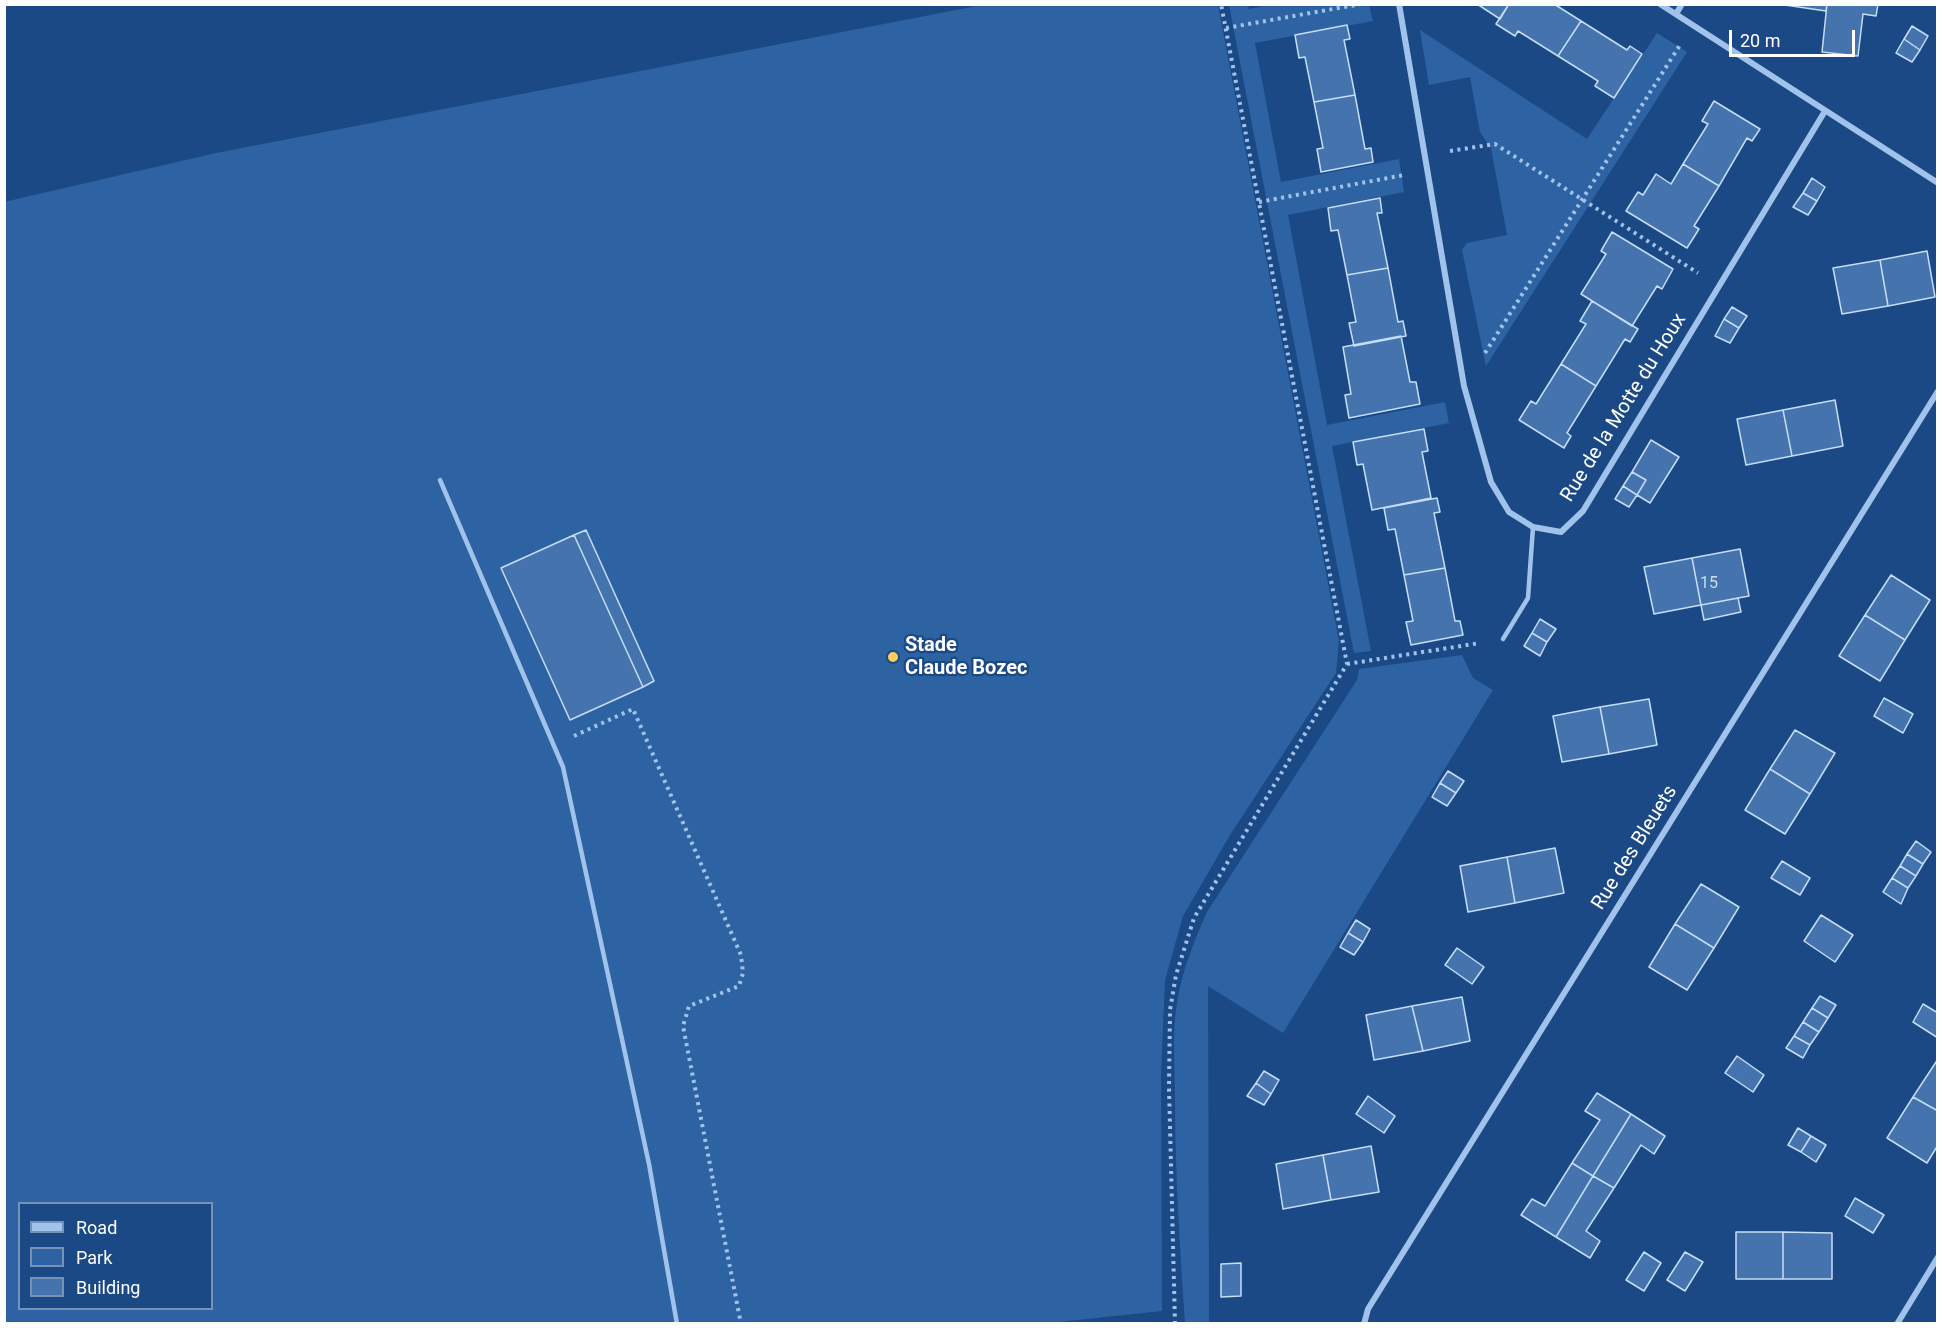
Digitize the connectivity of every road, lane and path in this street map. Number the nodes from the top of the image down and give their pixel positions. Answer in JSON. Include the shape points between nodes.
{"nodes":[{"id":1,"x":1221,"y":4,"type":"edge"},
{"id":2,"x":1361,"y":4,"type":"edge"},
{"id":3,"x":1399,"y":4,"type":"edge"},
{"id":4,"x":1660,"y":4,"type":"edge"},
{"id":5,"x":1682,"y":4,"type":"edge"},
{"id":6,"x":1676,"y":14,"type":"junction"},
{"id":7,"x":1692,"y":26,"type":"junction"},
{"id":8,"x":1226,"y":28,"type":"junction"},
{"id":9,"x":1825,"y":111,"type":"junction"},
{"id":10,"x":1424,"y":154,"type":"junction"},
{"id":11,"x":1428,"y":171,"type":"junction"},
{"id":12,"x":1938,"y":183,"type":"edge"},
{"id":13,"x":1582,"y":197,"type":"junction"},
{"id":14,"x":1259,"y":202,"type":"junction"},
{"id":15,"x":1718,"y":287,"type":"junction"},
{"id":16,"x":1464,"y":387,"type":"junction"},
{"id":17,"x":1938,"y":391,"type":"edge"},
{"id":18,"x":440,"y":480,"type":"dead end"},
{"id":19,"x":1533,"y":526,"type":"junction"},
{"id":20,"x":1503,"y":639,"type":"joint"},
{"id":21,"x":1347,"y":664,"type":"junction"},
{"id":22,"x":554,"y":745,"type":"junction"},
{"id":23,"x":1938,"y":1257,"type":"edge"},
{"id":24,"x":677,"y":1323,"type":"edge"},
{"id":25,"x":741,"y":1323,"type":"edge"},
{"id":26,"x":1175,"y":1323,"type":"edge"},
{"id":27,"x":1364,"y":1323,"type":"edge"},
{"id":28,"x":1897,"y":1323,"type":"edge"}],
"edges":[{"from":1,"to":8,"type":"path"},
{"from":2,"to":8,"type":"path"},
{"from":3,"to":10,"type":"street","name":"Rue de la Motte du Houx"},
{"from":4,"to":6,"type":"street"},
{"from":5,"to":6,"type":"street"},
{"from":6,"to":7,"type":"street"},
{"from":7,"to":9,"type":"street"},
{"from":7,"to":13,"type":"path"},
{"from":8,"to":14,"type":"path"},
{"from":9,"to":12,"type":"street"},
{"from":9,"to":15,"type":"street","name":"Rue de la Motte du Houx"},
{"from":10,"to":11,"type":"street","name":"Rue de la Motte du Houx"},
{"from":10,"to":13,"type":"path","via":[[1496,144]]},
{"from":11,"to":14,"type":"path"},
{"from":11,"to":16,"type":"street","name":"Rue de la Motte du Houx"},
{"from":13,"to":15,"type":"path"},
{"from":13,"to":16,"type":"path"},
{"from":14,"to":21,"type":"path"},
{"from":15,"to":19,"type":"street","name":"Rue de la Motte du Houx","via":[[1583,511],[1561,532]]},
{"from":16,"to":19,"type":"street","name":"Rue de la Motte du Houx","via":[[1491,482],[1509,512]]},
{"from":17,"to":27,"type":"street","name":"Rue des Bleuets","via":[[1368,1309]]},
{"from":18,"to":22,"type":"lane"},
{"from":19,"to":20,"type":"lane","via":[[1528,598]]},
{"from":20,"to":21,"type":"path"},
{"from":21,"to":26,"type":"path","via":[[1194,918],[1176,975],[1170,1010],[1169,1087]]},
{"from":22,"to":24,"type":"lane","via":[[563,766],[649,1164]]},
{"from":22,"to":25,"type":"path","via":[[633,709],[741,955],[743,973],[739,986],[689,1006],[682,1026]]},
{"from":23,"to":28,"type":"street"}]}
